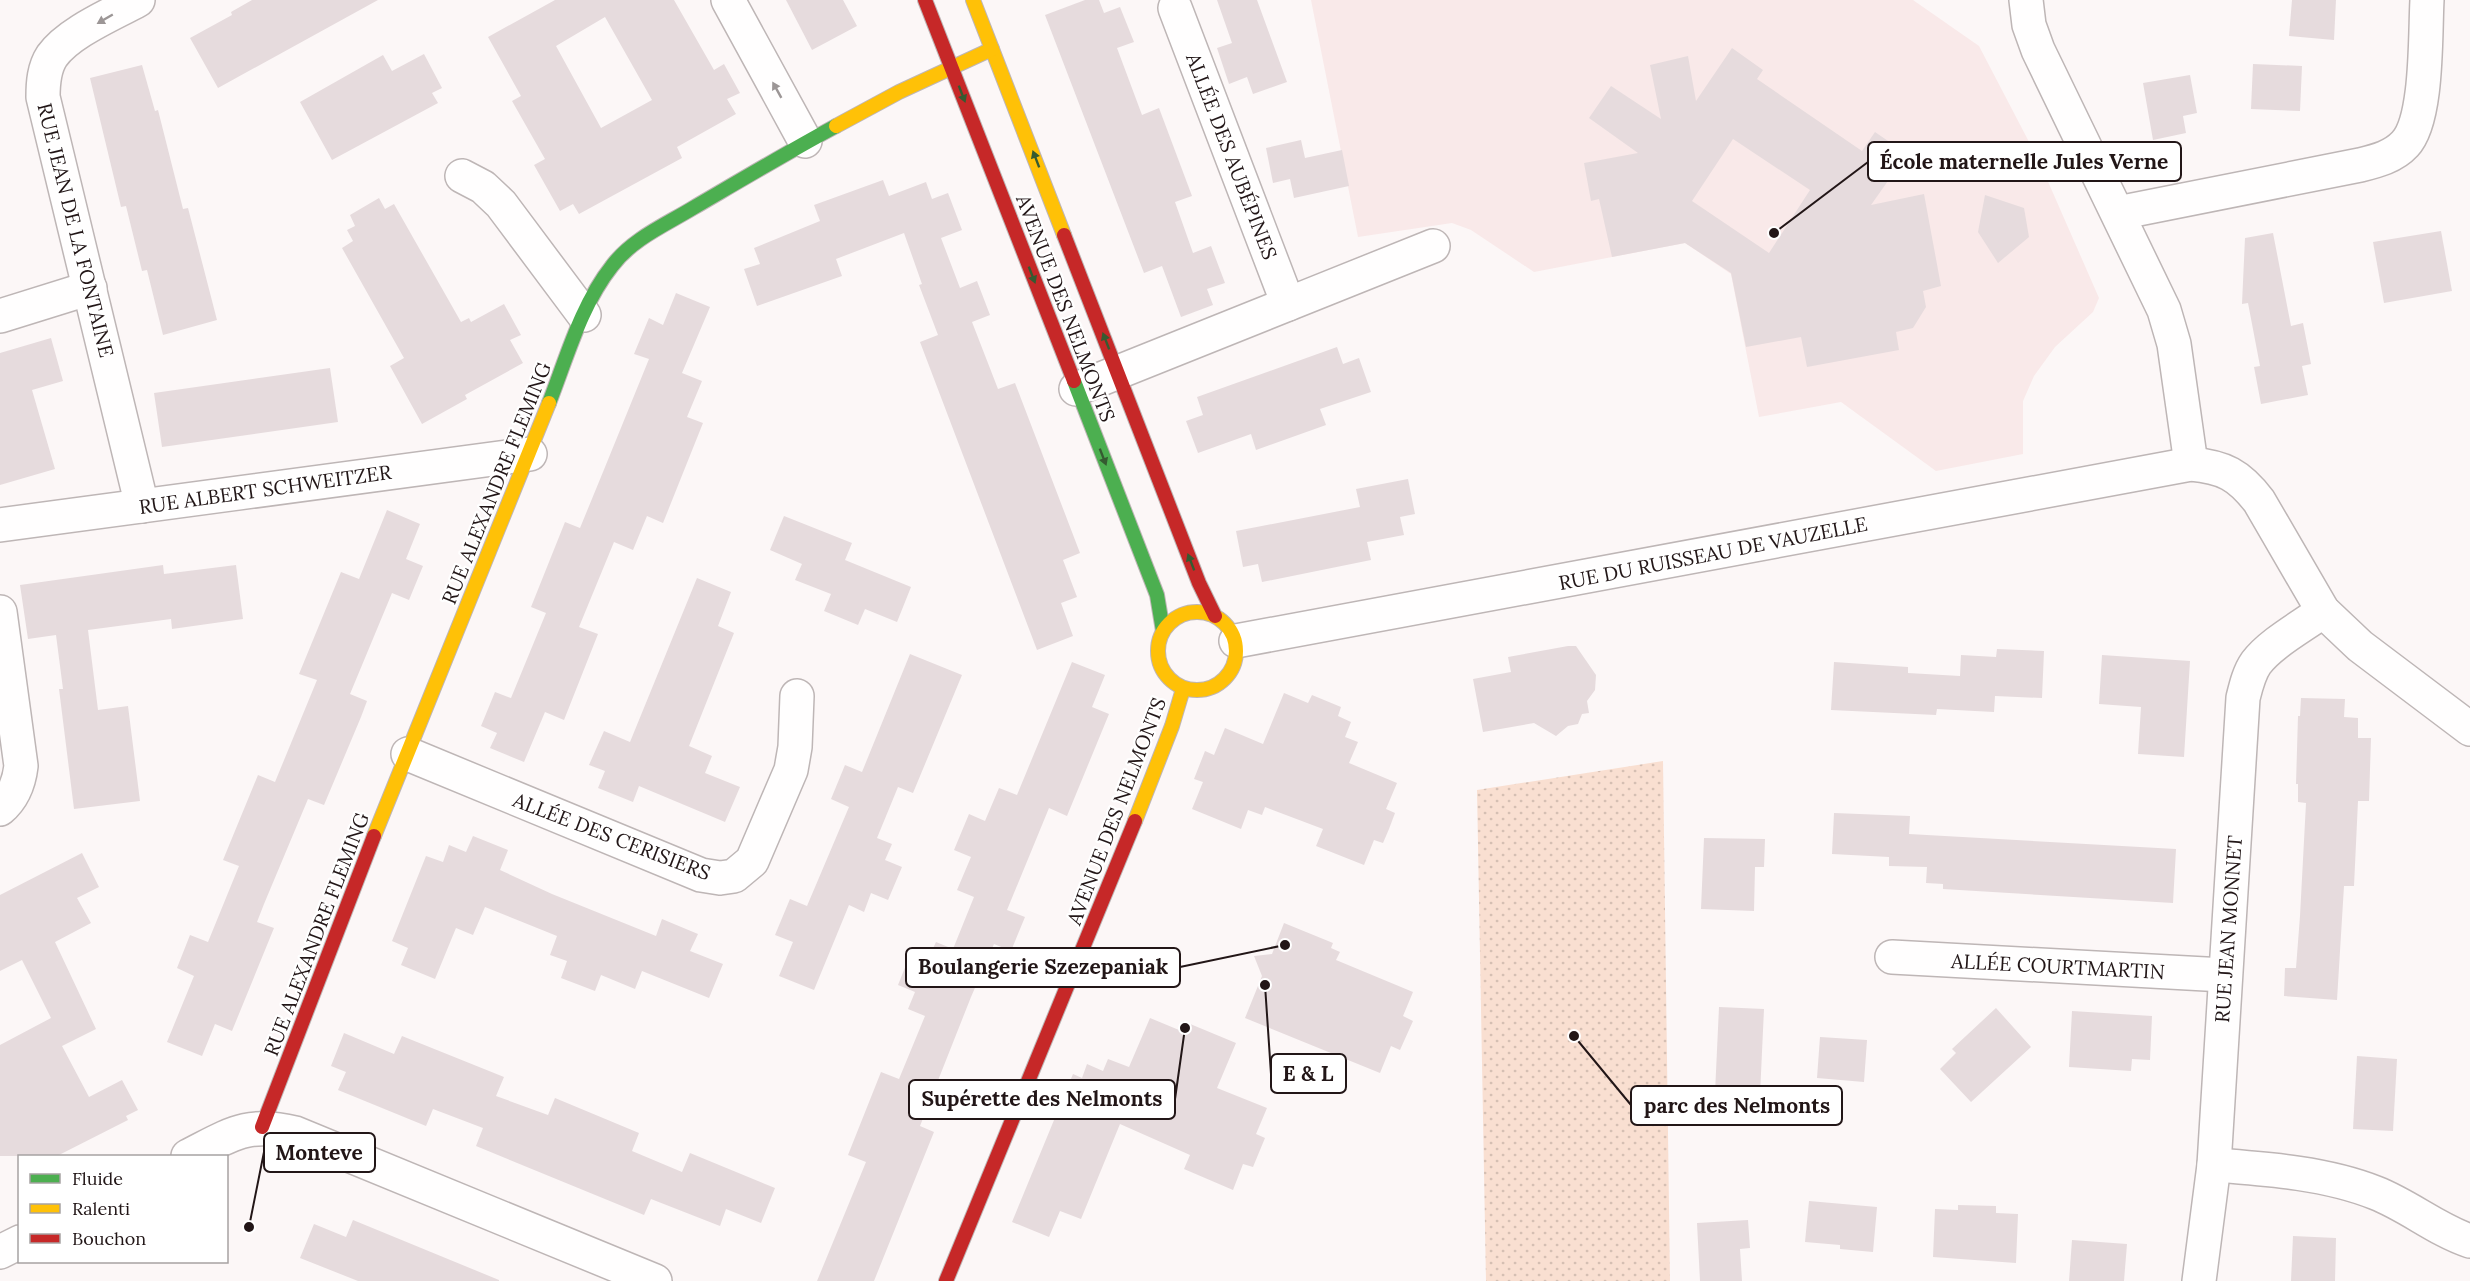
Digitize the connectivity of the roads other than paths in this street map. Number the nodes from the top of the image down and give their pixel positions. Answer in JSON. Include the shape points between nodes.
{"nodes":[{"id":1,"x":138,"y":0,"type":"edge"},
{"id":2,"x":728,"y":0,"type":"edge"},
{"id":3,"x":925,"y":0,"type":"edge"},
{"id":4,"x":973,"y":0,"type":"edge"},
{"id":5,"x":2026,"y":0,"type":"edge"},
{"id":6,"x":2427,"y":0,"type":"edge"},
{"id":7,"x":1175,"y":9,"type":"dead end"},
{"id":8,"x":992,"y":49,"type":"junction"},
{"id":9,"x":951,"y":66,"type":"junction"},
{"id":10,"x":805,"y":141,"type":"junction"},
{"id":11,"x":462,"y":176,"type":"dead end"},
{"id":12,"x":2118,"y":213,"type":"junction"},
{"id":13,"x":1433,"y":246,"type":"dead end"},
{"id":14,"x":90,"y":288,"type":"junction"},
{"id":15,"x":1288,"y":304,"type":"junction"},
{"id":16,"x":584,"y":315,"type":"junction"},
{"id":17,"x":0,"y":316,"type":"edge"},
{"id":18,"x":1118,"y":372,"type":"junction"},
{"id":19,"x":1076,"y":389,"type":"junction"},
{"id":20,"x":530,"y":454,"type":"junction"},
{"id":21,"x":2191,"y":464,"type":"junction"},
{"id":22,"x":141,"y":506,"type":"junction"},
{"id":23,"x":0,"y":525,"type":"edge"},
{"id":24,"x":2324,"y":611,"type":"junction"},
{"id":25,"x":0,"y":612,"type":"edge"},
{"id":26,"x":1215,"y":616,"type":"junction"},
{"id":27,"x":1163,"y":631,"type":"junction"},
{"id":28,"x":1236,"y":642,"type":"junction"},
{"id":29,"x":1183,"y":689,"type":"junction"},
{"id":30,"x":797,"y":696,"type":"dead end"},
{"id":31,"x":2470,"y":729,"type":"edge"},
{"id":32,"x":408,"y":754,"type":"junction"},
{"id":33,"x":0,"y":809,"type":"edge"},
{"id":34,"x":1892,"y":957,"type":"dead end"},
{"id":35,"x":2224,"y":975,"type":"junction"},
{"id":36,"x":262,"y":1127,"type":"junction"},
{"id":37,"x":190,"y":1155,"type":"edge"},
{"id":38,"x":2214,"y":1165,"type":"junction"},
{"id":39,"x":2470,"y":1241,"type":"edge"},
{"id":40,"x":18,"y":1243,"type":"edge"},
{"id":41,"x":0,"y":1252,"type":"edge"},
{"id":42,"x":655,"y":1281,"type":"edge"},
{"id":43,"x":946,"y":1281,"type":"edge"},
{"id":44,"x":2199,"y":1281,"type":"edge"}],
"edges":[{"from":1,"to":14,"type":"street","name":"RUE JEAN DE LA FONTAINE","one_way":true,"via":[[72,37],[52,57],[43,82],[42,97]]},
{"from":10,"to":2,"type":"street","one_way":true},
{"from":3,"to":9,"type":"street","name":"AVENUE DES NELMONTS"},
{"from":4,"to":8,"type":"street","name":"AVENUE DES NELMONTS"},
{"from":5,"to":12,"type":"street","via":[[2038,50]]},
{"from":6,"to":12,"type":"street","via":[[2420,115],[2410,137],[2392,155],[2360,165]]},
{"from":7,"to":15,"type":"street","name":"ALLÉE DES AUBÉPINES"},
{"from":8,"to":9,"type":"street","name":"RUE ALEXANDRE FLEMING"},
{"from":18,"to":8,"type":"street","name":"AVENUE DES NELMONTS","one_way":true},
{"from":9,"to":10,"type":"street","name":"RUE ALEXANDRE FLEMING"},
{"from":9,"to":19,"type":"street","name":"AVENUE DES NELMONTS","one_way":true},
{"from":10,"to":16,"type":"street","name":"RUE ALEXANDRE FLEMING","via":[[634,243],[619,255],[596,287]]},
{"from":11,"to":16,"type":"street","via":[[501,204]]},
{"from":12,"to":21,"type":"street","via":[[2148,273],[2170,330]]},
{"from":13,"to":15,"type":"street"},
{"from":14,"to":17,"type":"street"},
{"from":14,"to":22,"type":"street","name":"RUE JEAN DE LA FONTAINE"},
{"from":15,"to":18,"type":"street"},
{"from":16,"to":20,"type":"street","name":"RUE ALEXANDRE FLEMING"},
{"from":18,"to":19,"type":"street"},
{"from":26,"to":18,"type":"street","name":"AVENUE DES NELMONTS","one_way":true},
{"from":19,"to":27,"type":"street","name":"AVENUE DES NELMONTS","one_way":true,"via":[[1156,595]]},
{"from":20,"to":22,"type":"street","name":"RUE ALBERT SCHWEITZER"},
{"from":20,"to":32,"type":"street","name":"RUE ALEXANDRE FLEMING"},
{"from":21,"to":24,"type":"street","via":[[2222,469],[2249,487]]},
{"from":21,"to":28,"type":"street","name":"RUE DU RUISSEAU DE VAUZELLE"},
{"from":22,"to":23,"type":"street","name":"RUE ALBERT SCHWEITZER"},
{"from":24,"to":31,"type":"street","via":[[2360,646]]},
{"from":24,"to":35,"type":"street","name":"RUE JEAN MONNET","via":[[2266,653],[2255,664],[2248,681],[2240,733]]},
{"from":25,"to":33,"type":"street","via":[[21,766],[13,793]]},
{"from":26,"to":27,"type":"street","via":[[1204,612],[1180,616]]},
{"from":26,"to":28,"type":"street","name":"AVENUE DES NELMONTS","via":[[1224,622]]},
{"from":27,"to":29,"type":"street","name":"AVENUE DES NELMONTS","via":[[1159,662],[1164,673]]},
{"from":28,"to":29,"type":"street","name":"AVENUE DES NELMONTS","via":[[1234,666],[1219,685],[1196,691]]},
{"from":29,"to":43,"type":"street","name":"AVENUE DES NELMONTS","via":[[1145,797]]},
{"from":30,"to":32,"type":"street","name":"ALLÉE DES CERISIERS","via":[[791,770],[752,861],[734,876],[701,875]]},
{"from":32,"to":36,"type":"street","name":"RUE ALEXANDRE FLEMING","via":[[339,922]]},
{"from":34,"to":35,"type":"street","name":"ALLÉE COURTMARTIN"},
{"from":35,"to":38,"type":"street","name":"RUE JEAN MONNET"},
{"from":36,"to":37,"type":"street","via":[[233,1134]]},
{"from":36,"to":42,"type":"street","via":[[295,1133]]},
{"from":38,"to":39,"type":"street","via":[[2288,1172],[2374,1192]]},
{"from":38,"to":44,"type":"street","name":"RUE JEAN MONNET"},
{"from":40,"to":41,"type":"street"}]}
